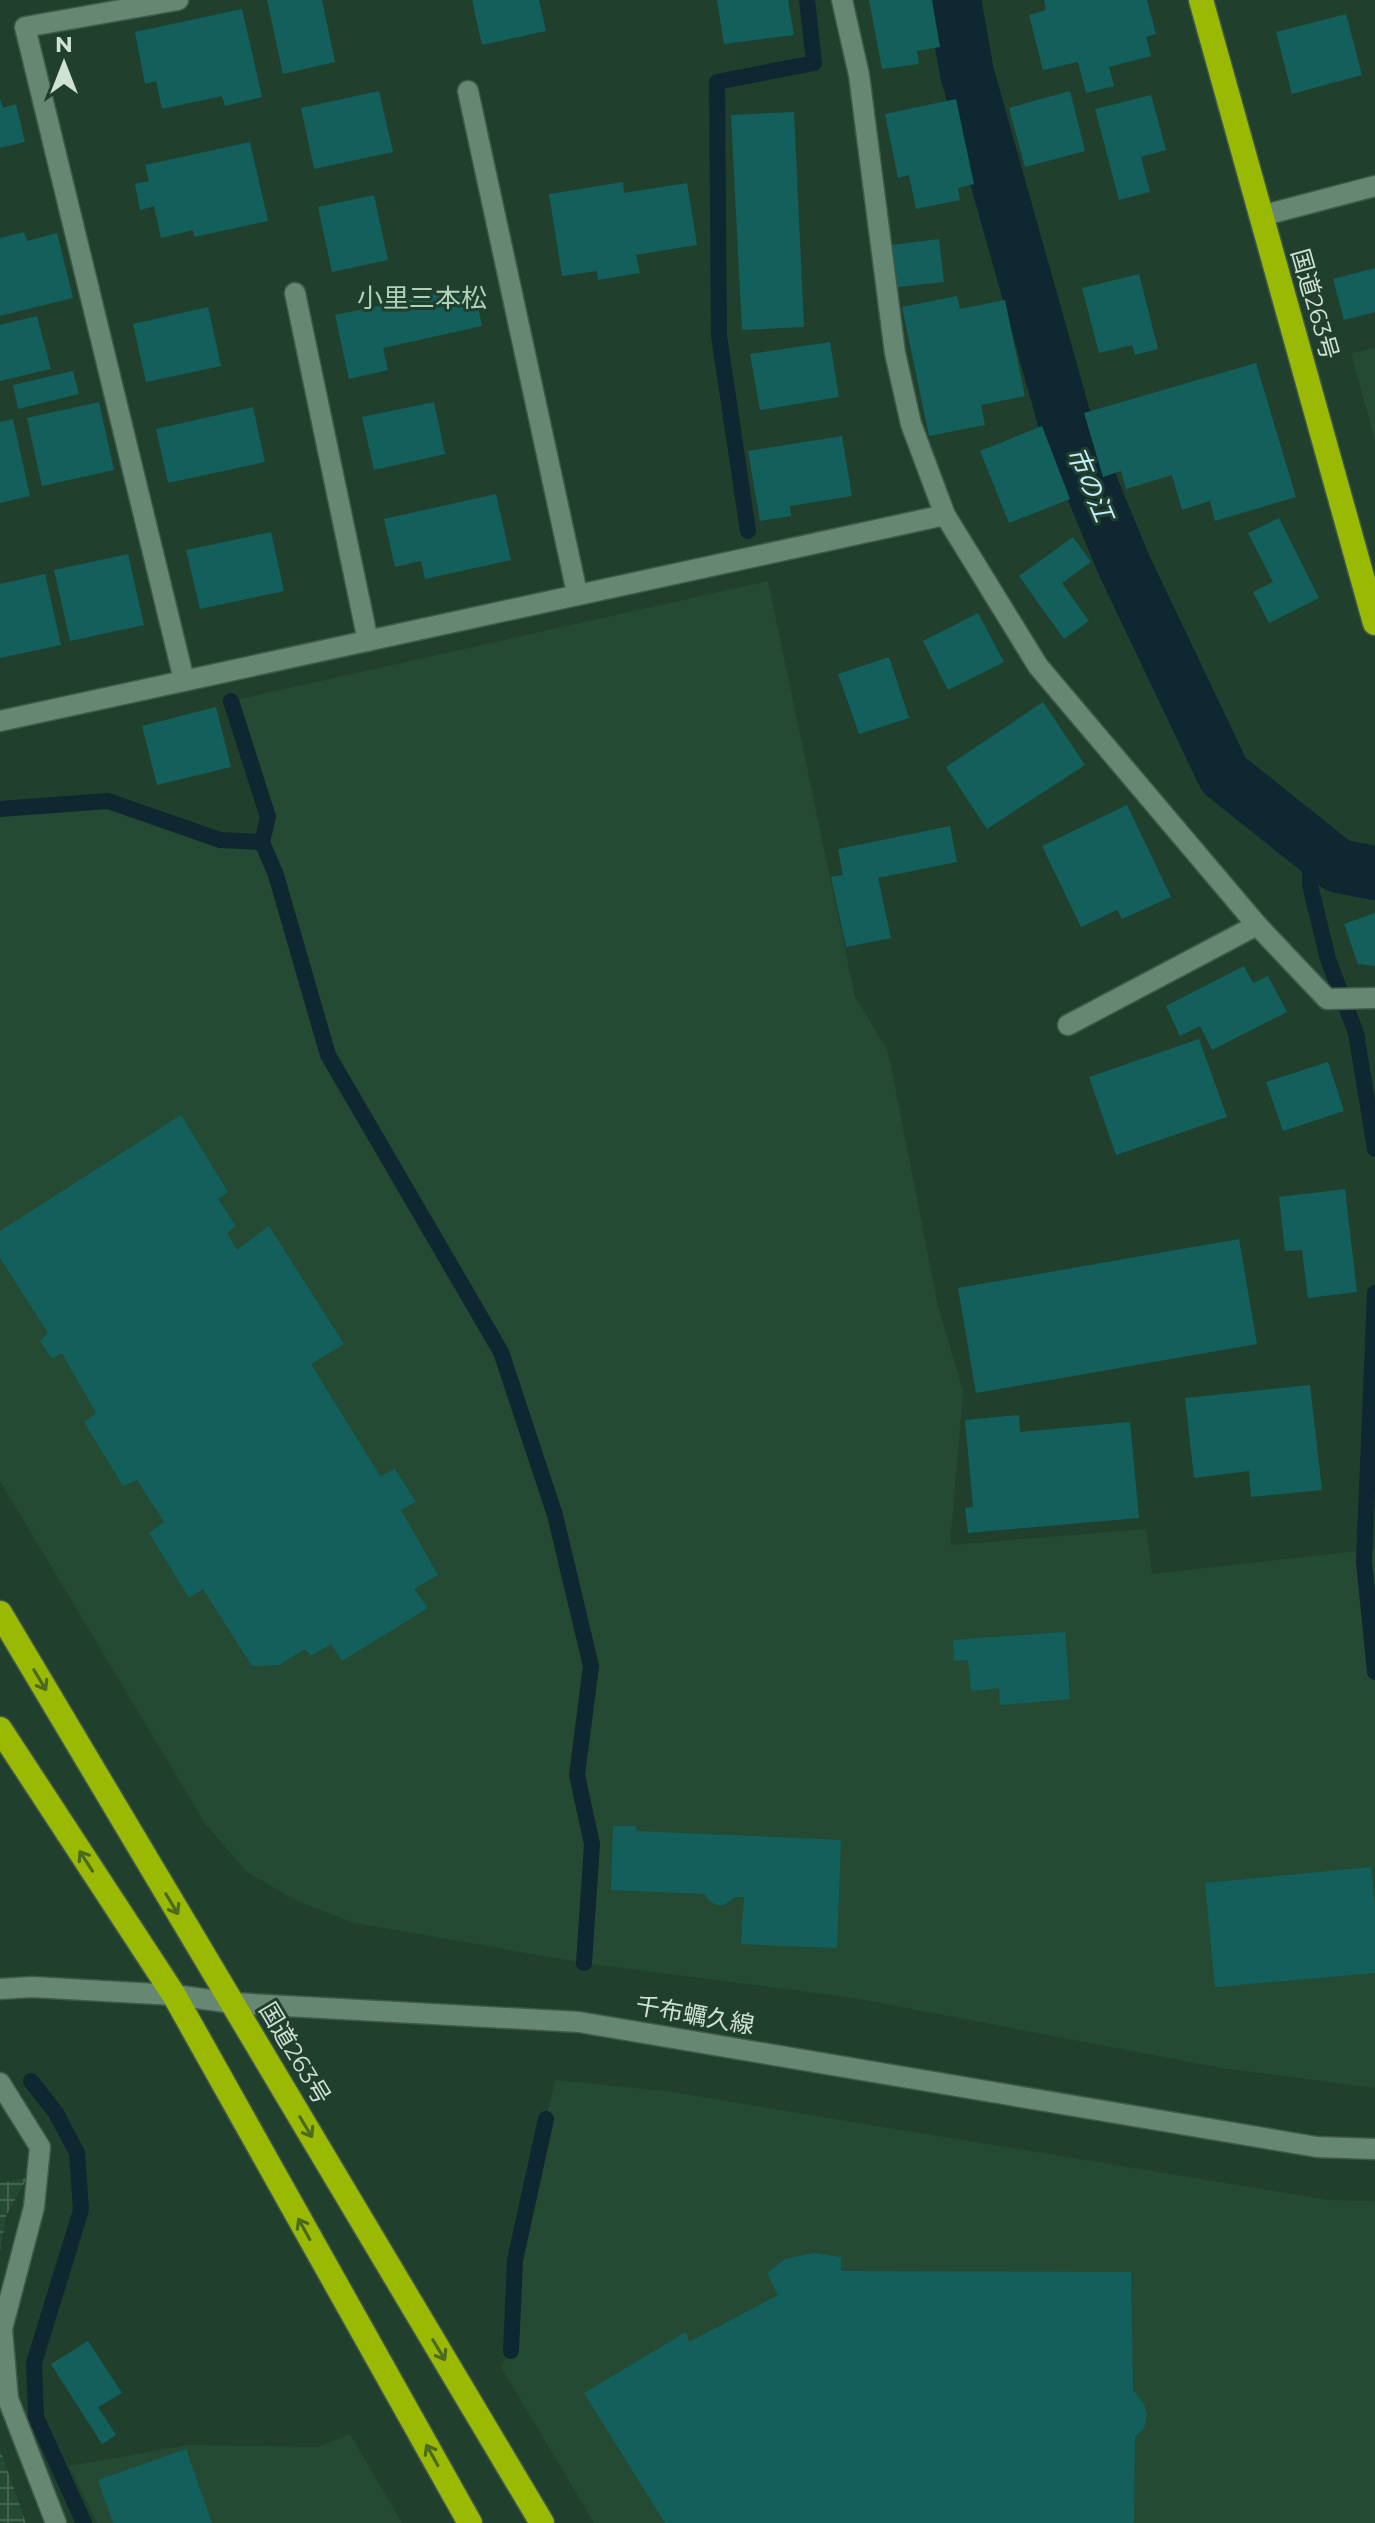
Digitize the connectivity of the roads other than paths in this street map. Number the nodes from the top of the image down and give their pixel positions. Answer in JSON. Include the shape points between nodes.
{"nodes":[{"id":1,"x":178,"y":0,"type":"edge"},
{"id":2,"x":842,"y":0,"type":"edge"},
{"id":3,"x":1201,"y":0,"type":"edge"},
{"id":4,"x":468,"y":91,"type":"dead end"},
{"id":5,"x":1375,"y":186,"type":"edge"},
{"id":6,"x":1261,"y":216,"type":"junction"},
{"id":7,"x":295,"y":293,"type":"dead end"},
{"id":8,"x":945,"y":515,"type":"junction"},
{"id":9,"x":577,"y":593,"type":"junction"},
{"id":10,"x":1375,"y":623,"type":"edge"},
{"id":11,"x":368,"y":641,"type":"junction"},
{"id":12,"x":184,"y":680,"type":"junction"},
{"id":13,"x":0,"y":721,"type":"edge"},
{"id":14,"x":1257,"y":925,"type":"junction"},
{"id":15,"x":1370,"y":998,"type":"edge"},
{"id":16,"x":1068,"y":1025,"type":"dead end"},
{"id":17,"x":0,"y":1613,"type":"edge"},
{"id":18,"x":0,"y":1729,"type":"edge"},
{"id":19,"x":0,"y":1989,"type":"edge"},
{"id":20,"x":174,"y":1995,"type":"junction"},
{"id":21,"x":233,"y":2003,"type":"junction"},
{"id":22,"x":0,"y":2083,"type":"edge"},
{"id":23,"x":1375,"y":2149,"type":"edge"},
{"id":24,"x":56,"y":2523,"type":"edge"},
{"id":25,"x":470,"y":2523,"type":"edge"},
{"id":26,"x":542,"y":2523,"type":"edge"}],
"edges":[{"from":1,"to":12,"type":"street","via":[[25,27]]},
{"from":2,"to":8,"type":"street","via":[[859,75],[895,353],[911,424]]},
{"from":3,"to":6,"type":"highway","name":"国道263号"},
{"from":4,"to":9,"type":"street"},
{"from":5,"to":6,"type":"street"},
{"from":6,"to":10,"type":"highway","name":"国道263号"},
{"from":7,"to":11,"type":"street"},
{"from":8,"to":9,"type":"street"},
{"from":8,"to":14,"type":"street","via":[[1038,666]]},
{"from":9,"to":11,"type":"street"},
{"from":11,"to":12,"type":"street"},
{"from":12,"to":13,"type":"street"},
{"from":14,"to":15,"type":"street","via":[[1327,999]]},
{"from":14,"to":16,"type":"street"},
{"from":17,"to":21,"type":"highway","name":"国道263号","one_way":true},
{"from":20,"to":18,"type":"highway","one_way":true},
{"from":19,"to":20,"type":"street","name":"千布蠣久線"},
{"from":20,"to":21,"type":"street","name":"千布蠣久線"},
{"from":25,"to":20,"type":"highway","one_way":true},
{"from":21,"to":23,"type":"street","name":"千布蠣久線","via":[[579,2022],[1317,2147]]},
{"from":21,"to":26,"type":"highway","name":"国道263号","one_way":true},
{"from":22,"to":24,"type":"street","via":[[40,2147],[34,2207],[2,2329],[8,2399]]}]}
